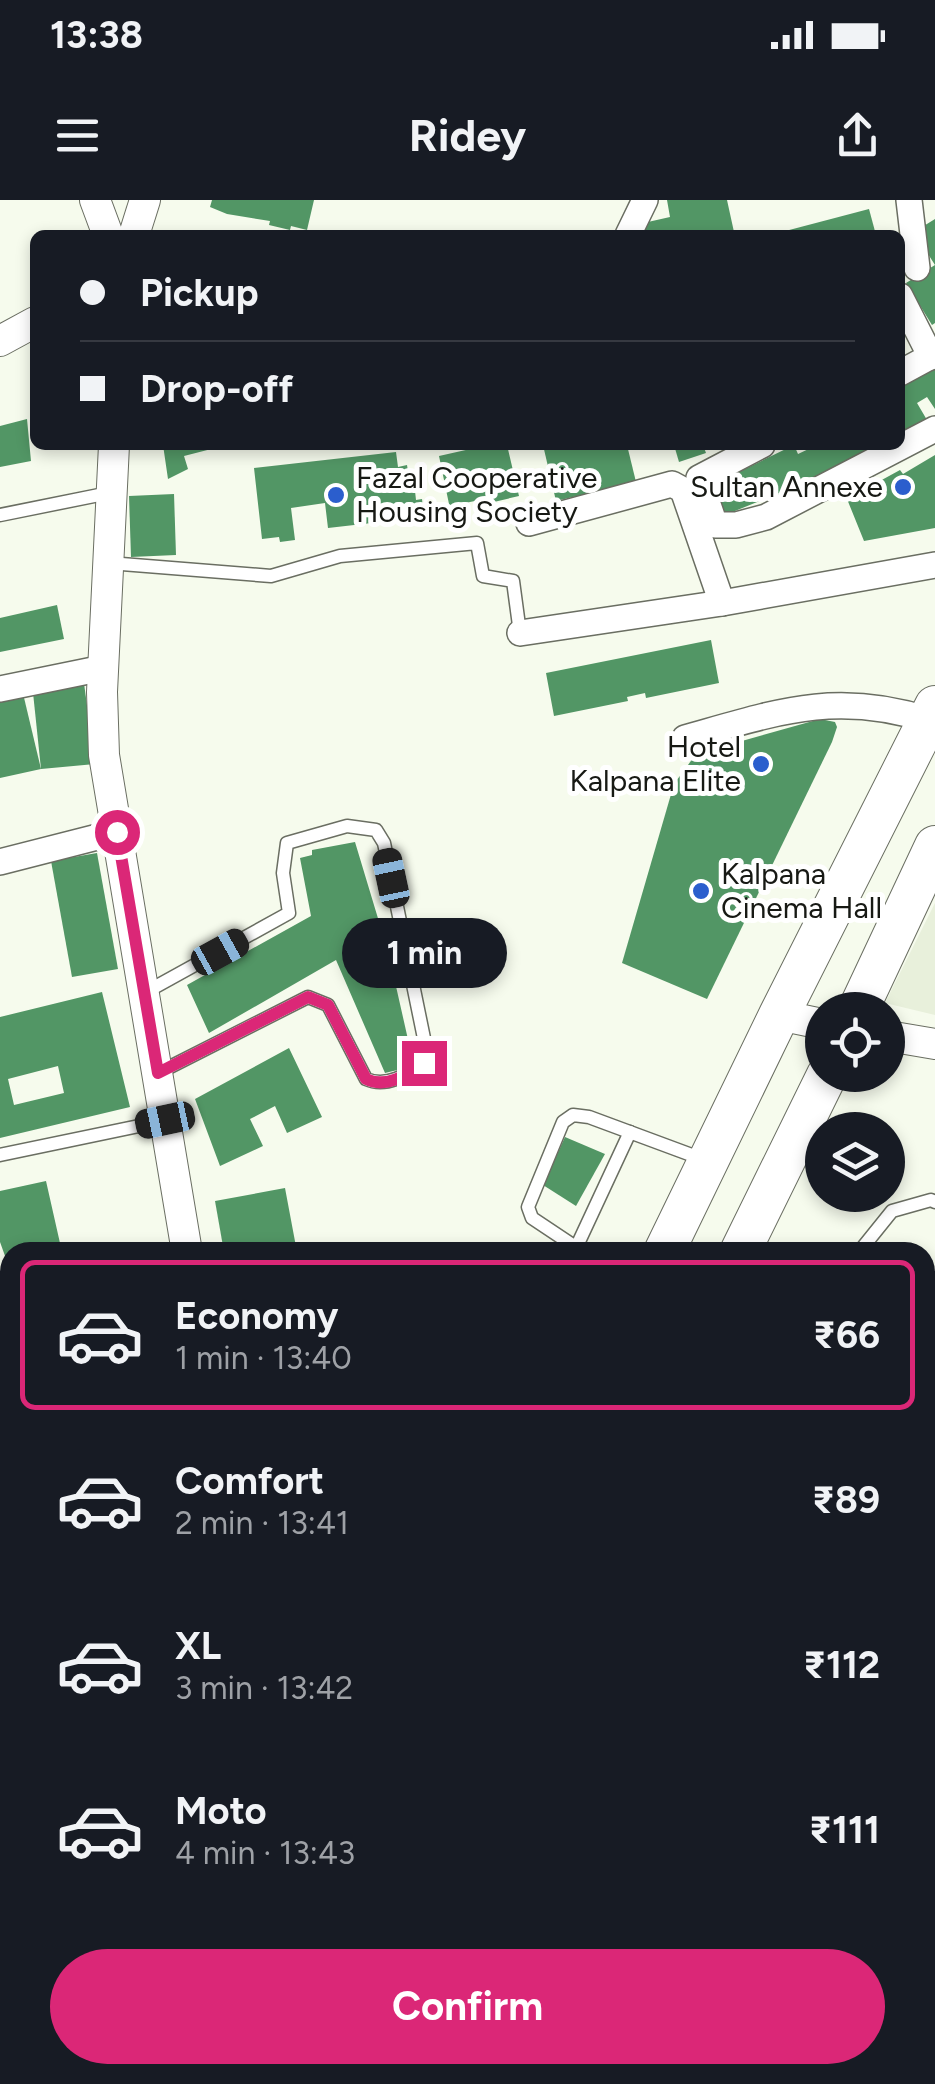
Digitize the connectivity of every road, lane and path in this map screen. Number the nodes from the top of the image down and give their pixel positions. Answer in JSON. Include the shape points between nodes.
{"nodes":[{"id":1,"x":95,"y":200,"type":"edge"},
{"id":2,"x":145,"y":200,"type":"edge"},
{"id":3,"x":645,"y":200,"type":"edge"},
{"id":4,"x":908,"y":200,"type":"edge"},
{"id":5,"x":106,"y":230,"type":"edge"},
{"id":6,"x":136,"y":230,"type":"edge"},
{"id":7,"x":630,"y":230,"type":"edge"},
{"id":8,"x":917,"y":268,"type":"dead end"},
{"id":9,"x":905,"y":305,"type":"edge"},
{"id":10,"x":30,"y":325,"type":"edge"},
{"id":11,"x":0,"y":341,"type":"edge"},
{"id":12,"x":933,"y":355,"type":"edge"},
{"id":13,"x":905,"y":370,"type":"edge"},
{"id":14,"x":935,"y":430,"type":"edge"},
{"id":15,"x":905,"y":445,"type":"edge"},
{"id":16,"x":114,"y":450,"type":"edge"},
{"id":17,"x":752,"y":450,"type":"edge"},
{"id":18,"x":896,"y":450,"type":"edge"},
{"id":19,"x":112,"y":492,"type":"junction"},
{"id":20,"x":0,"y":515,"type":"edge"},
{"id":21,"x":529,"y":523,"type":"dead end"},
{"id":22,"x":108,"y":562,"type":"junction"},
{"id":23,"x":935,"y":565,"type":"edge"},
{"id":24,"x":722,"y":603,"type":"junction"},
{"id":25,"x":520,"y":632,"type":"joint"},
{"id":26,"x":103,"y":668,"type":"junction"},
{"id":27,"x":0,"y":688,"type":"edge"},
{"id":28,"x":932,"y":713,"type":"edge"},
{"id":29,"x":684,"y":738,"type":"dead end"},
{"id":30,"x":117,"y":832,"type":"junction"},
{"id":31,"x":935,"y":846,"type":"edge"},
{"id":32,"x":0,"y":862,"type":"edge"},
{"id":33,"x":866,"y":992,"type":"edge"},
{"id":34,"x":144,"y":993,"type":"junction"},
{"id":35,"x":779,"y":1015,"type":"junction"},
{"id":36,"x":805,"y":1020,"type":"edge"},
{"id":37,"x":905,"y":1039,"type":"edge"},
{"id":38,"x":935,"y":1044,"type":"edge"},
{"id":39,"x":158,"y":1073,"type":"junction"},
{"id":40,"x":819,"y":1092,"type":"edge"},
{"id":41,"x":165,"y":1120,"type":"junction"},
{"id":42,"x":630,"y":1132,"type":"junction"},
{"id":43,"x":0,"y":1155,"type":"edge"},
{"id":44,"x":708,"y":1162,"type":"junction"},
{"id":45,"x":935,"y":1202,"type":"edge"},
{"id":46,"x":185,"y":1242,"type":"edge"},
{"id":47,"x":568,"y":1242,"type":"edge"},
{"id":48,"x":583,"y":1242,"type":"edge"},
{"id":49,"x":669,"y":1242,"type":"edge"},
{"id":50,"x":745,"y":1242,"type":"edge"},
{"id":51,"x":867,"y":1242,"type":"edge"}],
"edges":[{"from":1,"to":5,"type":"street"},
{"from":2,"to":6,"type":"street"},
{"from":3,"to":7,"type":"street"},
{"from":4,"to":8,"type":"street"},
{"from":9,"to":12,"type":"street"},
{"from":10,"to":11,"type":"street"},
{"from":12,"to":13,"type":"street"},
{"from":14,"to":15,"type":"street"},
{"from":16,"to":19,"type":"street"},
{"from":17,"to":18,"type":"street","via":[[699,478],[715,525],[766,517]]},
{"from":19,"to":20,"type":"lane"},
{"from":19,"to":22,"type":"street"},
{"from":21,"to":24,"type":"street","via":[[672,484],[683,490]]},
{"from":22,"to":25,"type":"lane","via":[[271,576],[340,556],[477,543],[483,576],[513,581]]},
{"from":22,"to":26,"type":"street"},
{"from":23,"to":24,"type":"street"},
{"from":24,"to":25,"type":"street"},
{"from":26,"to":27,"type":"street"},
{"from":26,"to":30,"type":"street","via":[[104,755]]},
{"from":28,"to":29,"type":"street","via":[[792,707]]},
{"from":28,"to":35,"type":"main road"},
{"from":30,"to":32,"type":"street"},
{"from":30,"to":34,"type":"street"},
{"from":31,"to":33,"type":"main road"},
{"from":34,"to":39,"type":"street"},
{"from":34,"to":39,"type":"lane","via":[[289,914],[282,872],[287,843],[347,826],[376,830],[392,881],[424,1063],[386,1082],[366,1079],[328,1005],[308,997]]},
{"from":35,"to":36,"type":"street"},
{"from":35,"to":44,"type":"main road"},
{"from":37,"to":38,"type":"street"},
{"from":39,"to":41,"type":"street"},
{"from":40,"to":50,"type":"main road"},
{"from":41,"to":43,"type":"lane"},
{"from":41,"to":46,"type":"street"},
{"from":42,"to":44,"type":"lane"},
{"from":42,"to":47,"type":"lane","via":[[590,1117],[563,1122],[528,1208],[532,1218]]},
{"from":42,"to":48,"type":"lane"},
{"from":44,"to":49,"type":"main road"},
{"from":45,"to":51,"type":"lane","via":[[892,1211]]}]}
